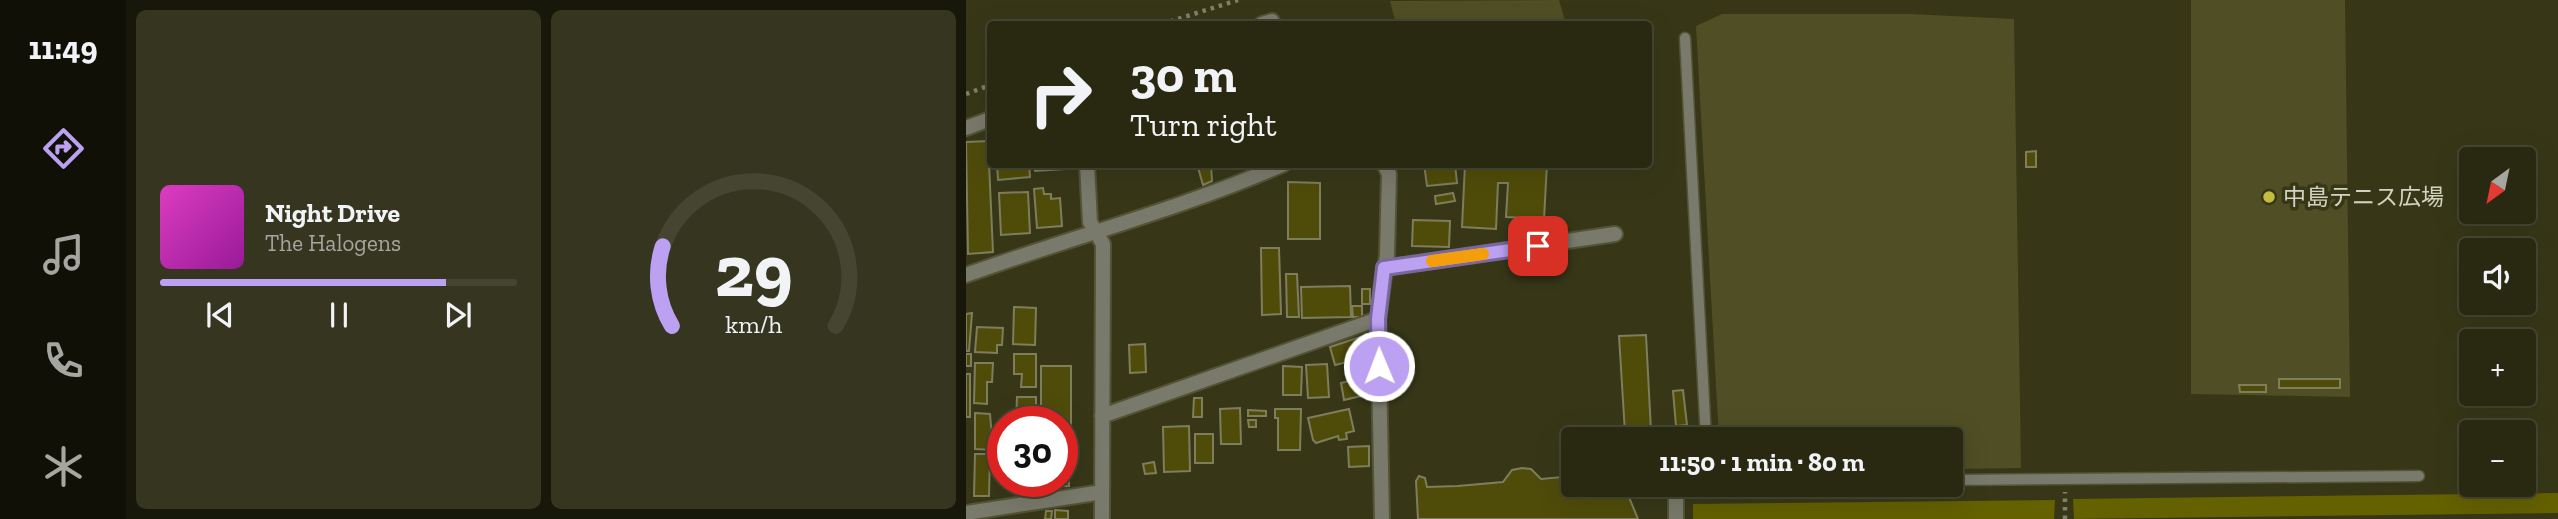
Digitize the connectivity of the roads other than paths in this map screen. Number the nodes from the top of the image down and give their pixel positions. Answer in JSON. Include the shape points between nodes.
{"nodes":[{"id":1,"x":1685,"y":38,"type":"dead end"},
{"id":2,"x":987,"y":120,"type":"edge"},
{"id":3,"x":966,"y":128,"type":"edge"},
{"id":4,"x":1087,"y":168,"type":"edge"},
{"id":5,"x":1273,"y":168,"type":"edge"},
{"id":6,"x":1386,"y":168,"type":"edge"},
{"id":7,"x":1096,"y":230,"type":"junction"},
{"id":8,"x":1615,"y":234,"type":"dead end"},
{"id":9,"x":1384,"y":268,"type":"junction"},
{"id":10,"x":966,"y":275,"type":"edge"},
{"id":11,"x":1378,"y":319,"type":"junction"},
{"id":12,"x":1102,"y":416,"type":"junction"},
{"id":13,"x":1705,"y":427,"type":"edge"},
{"id":14,"x":2419,"y":476,"type":"dead end"},
{"id":15,"x":1963,"y":480,"type":"edge"},
{"id":16,"x":1102,"y":492,"type":"junction"},
{"id":17,"x":1676,"y":497,"type":"edge"},
{"id":18,"x":966,"y":513,"type":"edge"},
{"id":19,"x":1102,"y":519,"type":"edge"},
{"id":20,"x":1382,"y":519,"type":"edge"},
{"id":21,"x":1676,"y":519,"type":"edge"}],
"edges":[{"from":1,"to":13,"type":"lane"},
{"from":2,"to":3,"type":"street"},
{"from":4,"to":7,"type":"street","via":[[1090,222]]},
{"from":5,"to":7,"type":"street"},
{"from":6,"to":9,"type":"street"},
{"from":7,"to":10,"type":"street"},
{"from":7,"to":12,"type":"street","via":[[1103,244]]},
{"from":8,"to":9,"type":"street"},
{"from":9,"to":11,"type":"street"},
{"from":11,"to":12,"type":"street"},
{"from":11,"to":20,"type":"street"},
{"from":12,"to":16,"type":"street"},
{"from":14,"to":15,"type":"lane"},
{"from":16,"to":18,"type":"street"},
{"from":16,"to":19,"type":"street"},
{"from":17,"to":21,"type":"street"}]}
